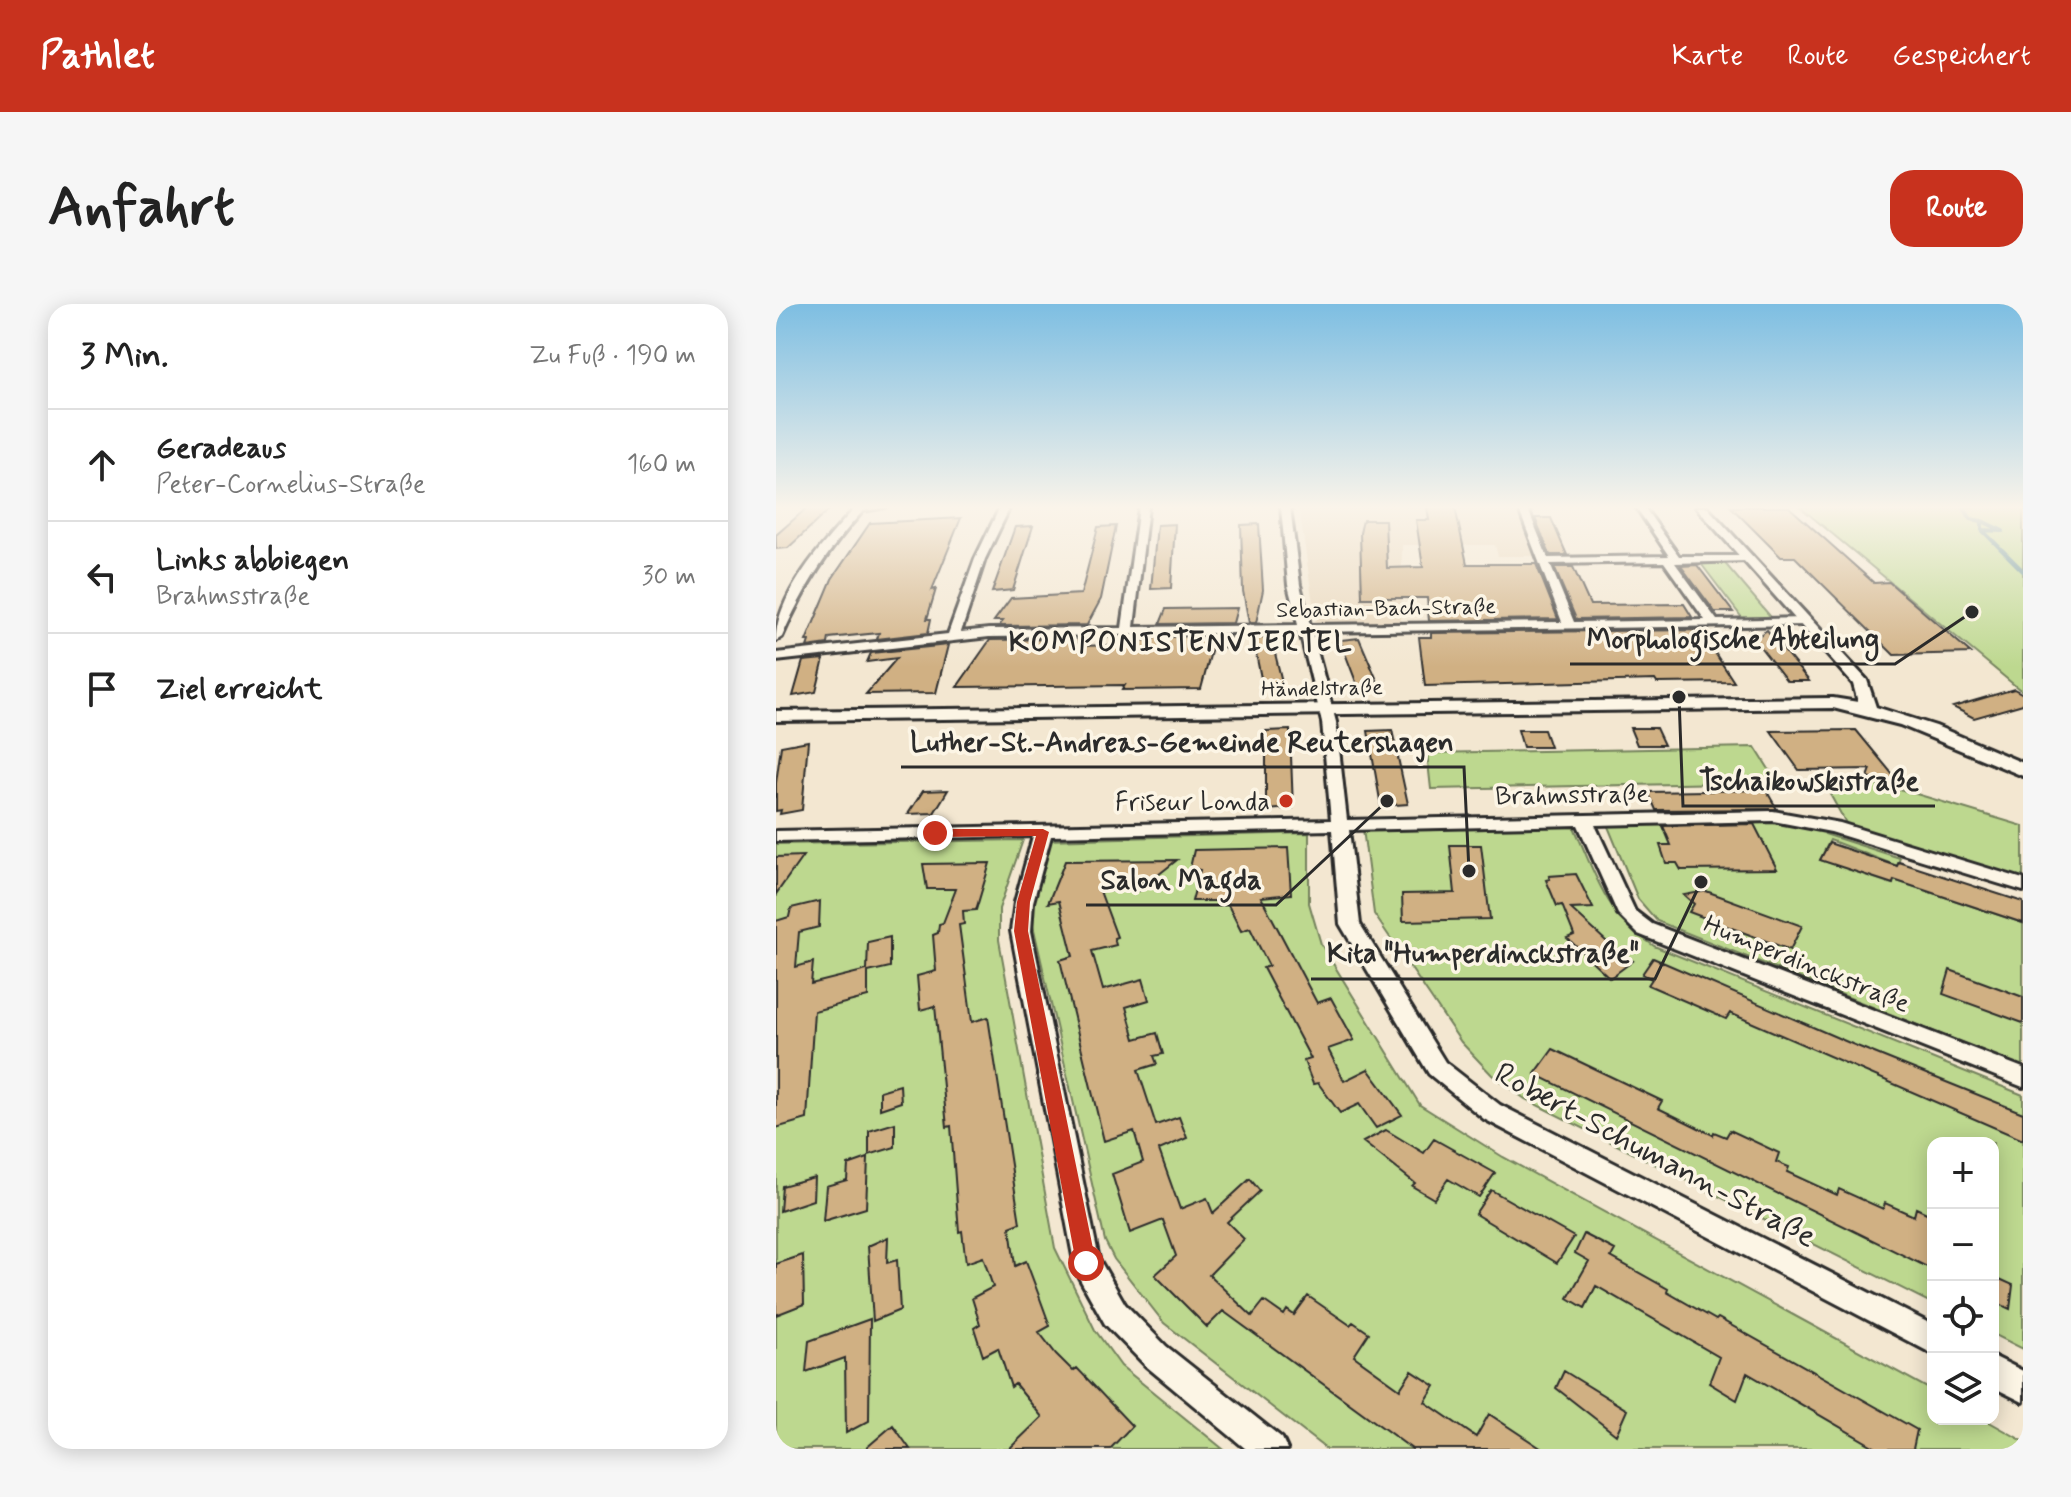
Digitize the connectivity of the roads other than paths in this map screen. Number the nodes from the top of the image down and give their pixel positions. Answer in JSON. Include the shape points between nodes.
{"nodes":[{"id":1,"x":815,"y":560,"type":"edge"},
{"id":2,"x":980,"y":560,"type":"edge"},
{"id":3,"x":1136,"y":560,"type":"edge"},
{"id":4,"x":1291,"y":560,"type":"edge"},
{"id":5,"x":1618,"y":560,"type":"edge"},
{"id":6,"x":1673,"y":560,"type":"edge"},
{"id":7,"x":1750,"y":560,"type":"edge"},
{"id":8,"x":1545,"y":561,"type":"joint"},
{"id":9,"x":1806,"y":622,"type":"junction"},
{"id":10,"x":1569,"y":624,"type":"junction"},
{"id":11,"x":1714,"y":624,"type":"junction"},
{"id":12,"x":1304,"y":628,"type":"junction"},
{"id":13,"x":1127,"y":632,"type":"junction"},
{"id":14,"x":954,"y":635,"type":"junction"},
{"id":15,"x":776,"y":637,"type":"edge"},
{"id":16,"x":776,"y":657,"type":"edge"},
{"id":17,"x":1868,"y":708,"type":"junction"},
{"id":18,"x":1327,"y":709,"type":"junction"},
{"id":19,"x":776,"y":716,"type":"edge"},
{"id":20,"x":2023,"y":770,"type":"edge"},
{"id":21,"x":1584,"y":819,"type":"junction"},
{"id":22,"x":1339,"y":825,"type":"junction"},
{"id":23,"x":1043,"y":832,"type":"junction"},
{"id":24,"x":776,"y":836,"type":"edge"},
{"id":25,"x":2023,"y":885,"type":"edge"},
{"id":26,"x":2023,"y":1078,"type":"edge"},
{"id":27,"x":1927,"y":1337,"type":"edge"},
{"id":28,"x":1999,"y":1374,"type":"edge"},
{"id":29,"x":2023,"y":1387,"type":"edge"},
{"id":30,"x":1271,"y":1449,"type":"edge"}],
"edges":[{"from":1,"to":15,"type":"street"},
{"from":2,"to":14,"type":"street"},
{"from":3,"to":13,"type":"street"},
{"from":4,"to":12,"type":"street","name":"Robert-Schumann-Straße"},
{"from":5,"to":8,"type":"street"},
{"from":6,"to":11,"type":"street"},
{"from":7,"to":9,"type":"street"},
{"from":8,"to":10,"type":"street"},
{"from":9,"to":11,"type":"street","name":"Sebastian-Bach-Straße"},
{"from":9,"to":17,"type":"street","via":[[1861,683]]},
{"from":10,"to":11,"type":"street","name":"Sebastian-Bach-Straße"},
{"from":10,"to":12,"type":"street","name":"Sebastian-Bach-Straße"},
{"from":12,"to":13,"type":"street","name":"Sebastian-Bach-Straße"},
{"from":12,"to":18,"type":"street","name":"Robert-Schumann-Straße"},
{"from":13,"to":14,"type":"street","name":"Sebastian-Bach-Straße"},
{"from":14,"to":16,"type":"street","name":"Sebastian-Bach-Straße"},
{"from":17,"to":18,"type":"street","name":"Händelstraße","via":[[1833,703]]},
{"from":17,"to":20,"type":"street","name":"Händelstraße"},
{"from":18,"to":19,"type":"street","name":"Händelstraße"},
{"from":18,"to":22,"type":"street","name":"Robert-Schumann-Straße"},
{"from":21,"to":22,"type":"street","name":"Brahmsstraße"},
{"from":21,"to":25,"type":"street","name":"Brahmsstraße","via":[[1798,819]]},
{"from":21,"to":26,"type":"street","name":"Humperdinckstraße","via":[[1627,914],[1645,929]]},
{"from":22,"to":23,"type":"street","name":"Brahmsstraße"},
{"from":22,"to":27,"type":"street","name":"Robert-Schumann-Straße","via":[[1350,924],[1437,1068],[1459,1088],[1492,1112]]},
{"from":23,"to":24,"type":"street","name":"Brahmsstraße"},
{"from":23,"to":30,"type":"street","via":[[1021,931],[1086,1263],[1115,1314],[1156,1356]]},
{"from":28,"to":29,"type":"street"}]}
